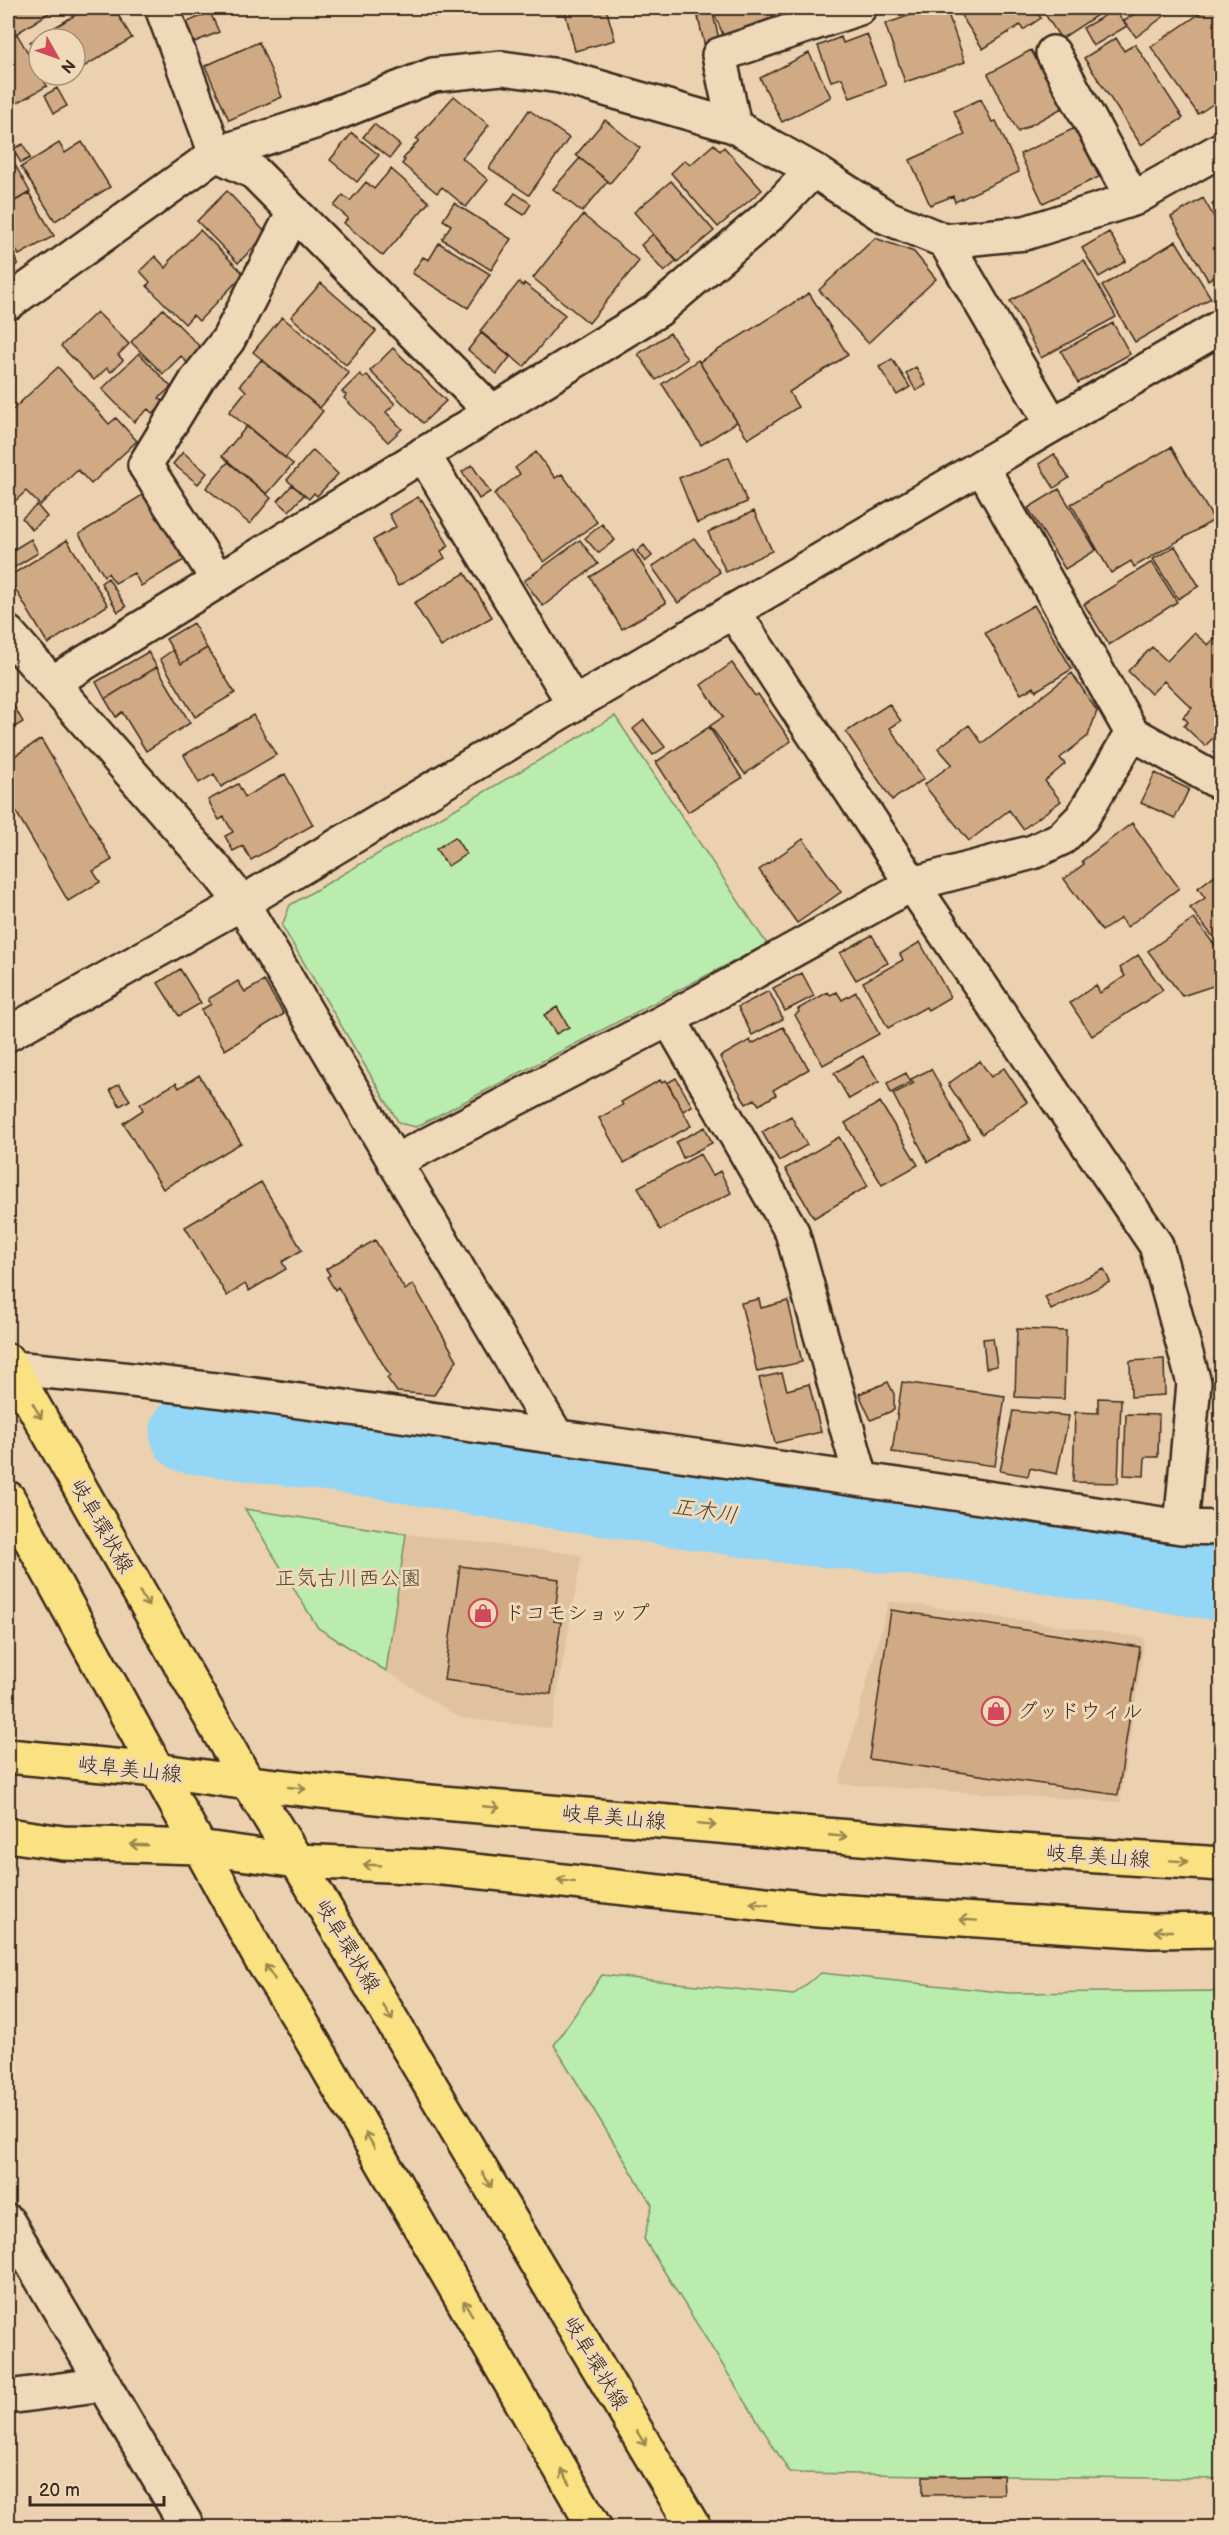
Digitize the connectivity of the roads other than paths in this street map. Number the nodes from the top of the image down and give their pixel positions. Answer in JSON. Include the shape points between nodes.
{"nodes":[{"id":1,"x":162,"y":8,"type":"edge"},
{"id":2,"x":859,"y":8,"type":"edge"},
{"id":3,"x":1053,"y":53,"type":"dead end"},
{"id":4,"x":734,"y":126,"type":"junction"},
{"id":5,"x":1221,"y":149,"type":"edge"},
{"id":6,"x":216,"y":153,"type":"junction"},
{"id":7,"x":813,"y":170,"type":"junction"},
{"id":8,"x":1133,"y":199,"type":"junction"},
{"id":9,"x":294,"y":212,"type":"junction"},
{"id":10,"x":945,"y":241,"type":"junction"},
{"id":11,"x":8,"y":303,"type":"edge"},
{"id":12,"x":1221,"y":326,"type":"edge"},
{"id":13,"x":492,"y":412,"type":"junction"},
{"id":14,"x":1052,"y":424,"type":"junction"},
{"id":15,"x":423,"y":454,"type":"junction"},
{"id":16,"x":982,"y":467,"type":"junction"},
{"id":17,"x":218,"y":580,"type":"junction"},
{"id":18,"x":733,"y":611,"type":"junction"},
{"id":19,"x":8,"y":633,"type":"edge"},
{"id":20,"x":52,"y":683,"type":"junction"},
{"id":21,"x":574,"y":704,"type":"junction"},
{"id":22,"x":1132,"y":733,"type":"junction"},
{"id":23,"x":1221,"y":784,"type":"edge"},
{"id":24,"x":912,"y":884,"type":"junction"},
{"id":25,"x":242,"y":903,"type":"junction"},
{"id":26,"x":669,"y":1019,"type":"junction"},
{"id":27,"x":8,"y":1034,"type":"edge"},
{"id":28,"x":394,"y":1162,"type":"junction"},
{"id":29,"x":10,"y":1364,"type":"edge"},
{"id":30,"x":557,"y":1437,"type":"junction"},
{"id":31,"x":861,"y":1478,"type":"junction"},
{"id":32,"x":8,"y":1498,"type":"edge"},
{"id":33,"x":1181,"y":1527,"type":"junction"},
{"id":34,"x":1221,"y":1528,"type":"edge"},
{"id":35,"x":8,"y":1756,"type":"edge"},
{"id":36,"x":156,"y":1770,"type":"junction"},
{"id":37,"x":248,"y":1783,"type":"junction"},
{"id":38,"x":8,"y":1835,"type":"edge"},
{"id":39,"x":198,"y":1847,"type":"junction"},
{"id":40,"x":297,"y":1861,"type":"junction"},
{"id":41,"x":1221,"y":1864,"type":"edge"},
{"id":42,"x":1221,"y":1930,"type":"edge"},
{"id":43,"x":8,"y":2222,"type":"edge"},
{"id":44,"x":104,"y":2384,"type":"junction"},
{"id":45,"x":8,"y":2397,"type":"edge"},
{"id":46,"x":188,"y":2528,"type":"edge"},
{"id":47,"x":595,"y":2528,"type":"edge"},
{"id":48,"x":694,"y":2528,"type":"edge"}],
"edges":[{"from":1,"to":6,"type":"street"},
{"from":2,"to":4,"type":"street","via":[[719,55]]},
{"from":3,"to":8,"type":"street"},
{"from":4,"to":6,"type":"street","via":[[560,76],[502,68],[433,75],[317,121]]},
{"from":4,"to":7,"type":"street"},
{"from":5,"to":8,"type":"street"},
{"from":6,"to":9,"type":"street","via":[[254,172]]},
{"from":6,"to":11,"type":"street"},
{"from":7,"to":10,"type":"street","via":[[886,217]]},
{"from":7,"to":13,"type":"street","via":[[773,212],[658,310]]},
{"from":8,"to":10,"type":"street","via":[[1025,233]]},
{"from":9,"to":13,"type":"street"},
{"from":9,"to":17,"type":"street","via":[[228,340],[198,378],[145,465]]},
{"from":10,"to":14,"type":"street"},
{"from":12,"to":14,"type":"street"},
{"from":13,"to":15,"type":"street"},
{"from":14,"to":16,"type":"street"},
{"from":15,"to":17,"type":"street"},
{"from":15,"to":21,"type":"street"},
{"from":16,"to":18,"type":"street"},
{"from":16,"to":22,"type":"street"},
{"from":17,"to":20,"type":"street"},
{"from":18,"to":21,"type":"street"},
{"from":18,"to":24,"type":"street"},
{"from":19,"to":20,"type":"street"},
{"from":20,"to":25,"type":"street"},
{"from":21,"to":25,"type":"street"},
{"from":22,"to":23,"type":"street"},
{"from":22,"to":24,"type":"street","via":[[1082,818],[1062,838],[1033,852]]},
{"from":24,"to":26,"type":"street"},
{"from":24,"to":33,"type":"street","via":[[1156,1245],[1194,1383]]},
{"from":25,"to":27,"type":"street"},
{"from":25,"to":28,"type":"street"},
{"from":26,"to":28,"type":"street"},
{"from":26,"to":31,"type":"street","via":[[792,1232]]},
{"from":28,"to":30,"type":"street"},
{"from":29,"to":30,"type":"street"},
{"from":29,"to":37,"type":"main road","name":"岐阜環状線","one_way":true},
{"from":30,"to":31,"type":"street"},
{"from":31,"to":33,"type":"street"},
{"from":32,"to":36,"type":"main road"},
{"from":33,"to":34,"type":"street"},
{"from":35,"to":36,"type":"main road","name":"岐阜美山線"},
{"from":36,"to":37,"type":"main road","name":"岐阜美山線"},
{"from":36,"to":39,"type":"main road"},
{"from":37,"to":40,"type":"main road","name":"岐阜環状線"},
{"from":37,"to":41,"type":"main road","name":"岐阜美山線","one_way":true,"via":[[921,1843]]},
{"from":39,"to":38,"type":"main road","one_way":true,"via":[[63,1843]]},
{"from":39,"to":40,"type":"main road"},
{"from":47,"to":39,"type":"main road","one_way":true},
{"from":42,"to":40,"type":"main road","one_way":true,"via":[[1151,1931],[818,1910],[433,1867]]},
{"from":40,"to":48,"type":"main road","name":"岐阜環状線","one_way":true},
{"from":43,"to":44,"type":"street"},
{"from":44,"to":45,"type":"street"},
{"from":44,"to":46,"type":"street"}]}
